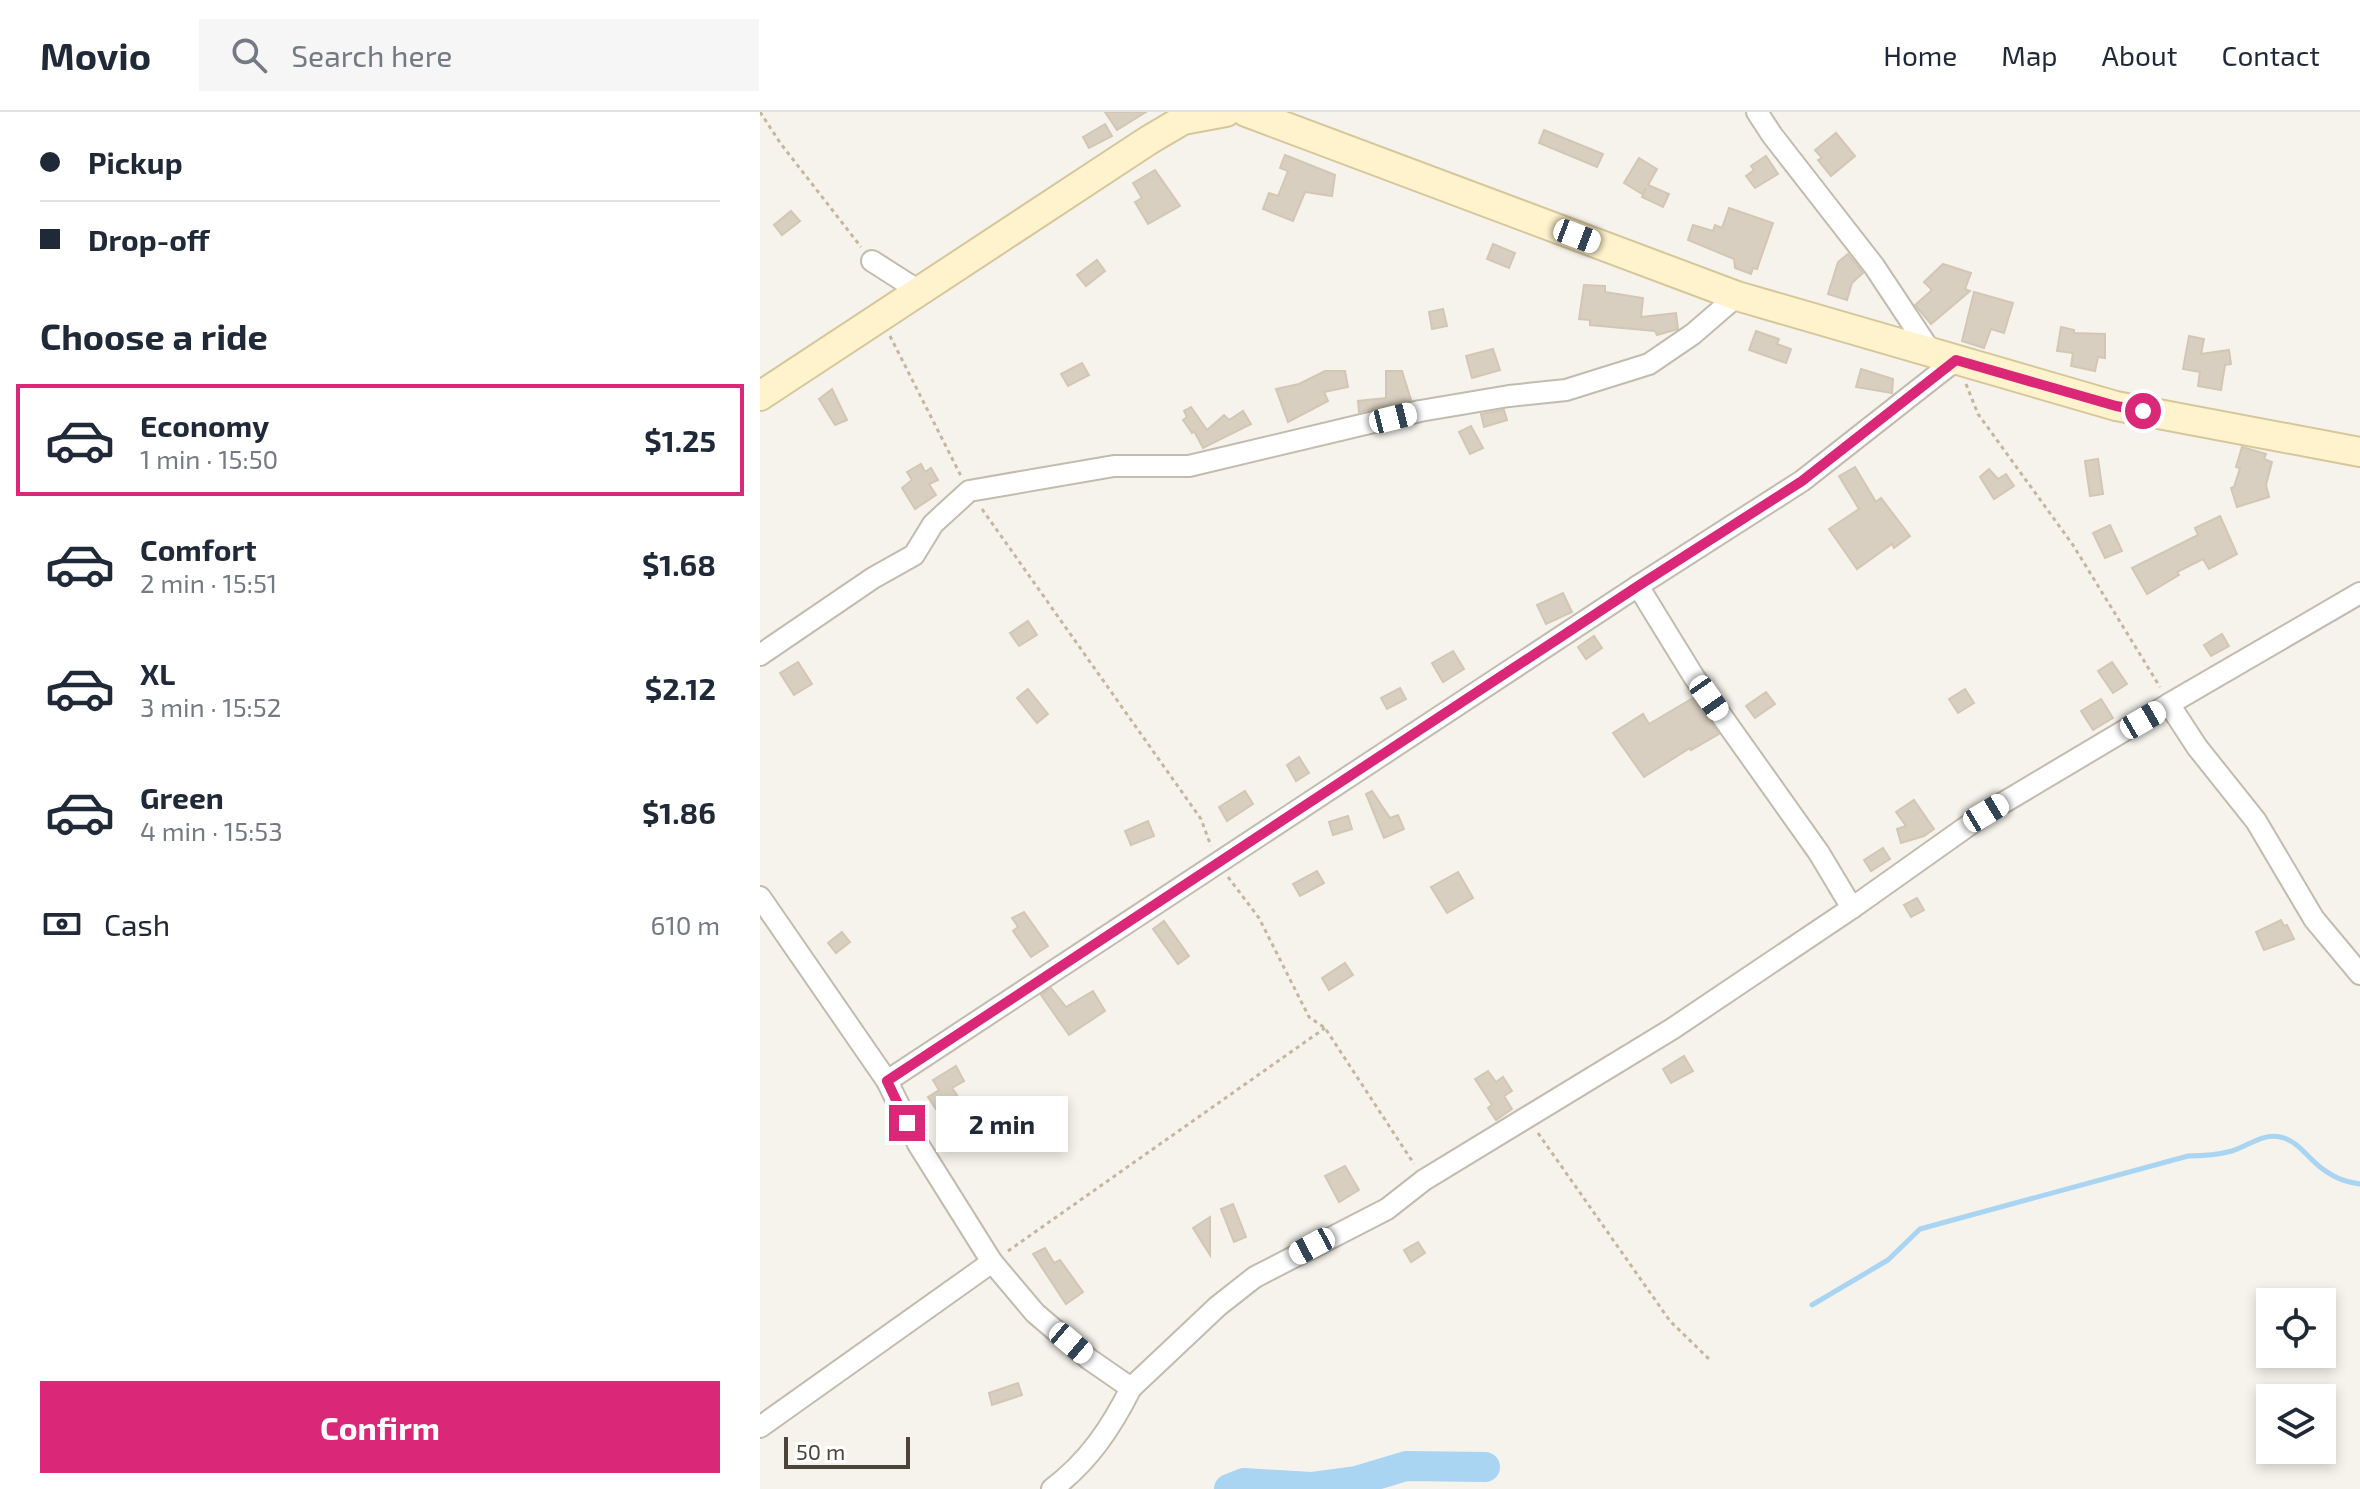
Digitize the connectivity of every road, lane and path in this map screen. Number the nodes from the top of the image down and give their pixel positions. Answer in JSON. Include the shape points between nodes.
{"nodes":[{"id":1,"x":760,"y":112,"type":"edge"},
{"id":2,"x":1226,"y":112,"type":"edge"},
{"id":3,"x":1246,"y":112,"type":"edge"},
{"id":4,"x":1757,"y":112,"type":"edge"},
{"id":5,"x":872,"y":261,"type":"joint"},
{"id":6,"x":919,"y":291,"type":"junction"},
{"id":7,"x":1737,"y":296,"type":"junction"},
{"id":8,"x":883,"y":315,"type":"junction"},
{"id":9,"x":1944,"y":356,"type":"junction"},
{"id":10,"x":760,"y":396,"type":"edge"},
{"id":11,"x":2360,"y":452,"type":"edge"},
{"id":12,"x":969,"y":491,"type":"junction"},
{"id":13,"x":1638,"y":586,"type":"junction"},
{"id":14,"x":2360,"y":593,"type":"edge"},
{"id":15,"x":760,"y":655,"type":"edge"},
{"id":16,"x":2169,"y":704,"type":"junction"},
{"id":17,"x":1217,"y":863,"type":"junction"},
{"id":18,"x":762,"y":904,"type":"edge"},
{"id":19,"x":1852,"y":908,"type":"junction"},
{"id":20,"x":2360,"y":974,"type":"edge"},
{"id":21,"x":1325,"y":1028,"type":"junction"},
{"id":22,"x":887,"y":1081,"type":"junction"},
{"id":23,"x":1526,"y":1117,"type":"junction"},
{"id":24,"x":1424,"y":1180,"type":"junction"},
{"id":25,"x":992,"y":1262,"type":"junction"},
{"id":26,"x":1711,"y":1361,"type":"dead end"},
{"id":27,"x":1131,"y":1388,"type":"junction"},
{"id":28,"x":760,"y":1427,"type":"edge"},
{"id":29,"x":1052,"y":1489,"type":"edge"}],
"edges":[{"from":1,"to":5,"type":"path"},
{"from":2,"to":6,"type":"street","via":[[1183,120]]},
{"from":3,"to":7,"type":"street"},
{"from":4,"to":9,"type":"street"},
{"from":5,"to":6,"type":"street"},
{"from":6,"to":8,"type":"street"},
{"from":7,"to":9,"type":"street"},
{"from":7,"to":12,"type":"street","via":[[1649,364],[1566,390],[1420,411],[1189,466],[1114,466]]},
{"from":8,"to":10,"type":"street"},
{"from":8,"to":12,"type":"path","via":[[893,347]]},
{"from":9,"to":11,"type":"street","via":[[2116,406]]},
{"from":9,"to":13,"type":"street","via":[[1802,481]]},
{"from":9,"to":16,"type":"path","via":[[1978,414],[2073,545]]},
{"from":12,"to":15,"type":"street","via":[[933,524],[914,555]]},
{"from":12,"to":17,"type":"path","via":[[1201,819]]},
{"from":13,"to":17,"type":"street"},
{"from":13,"to":19,"type":"street"},
{"from":14,"to":16,"type":"street"},
{"from":16,"to":19,"type":"street","via":[[1986,813]]},
{"from":16,"to":20,"type":"street","via":[[2256,821],[2314,919]]},
{"from":17,"to":21,"type":"path","via":[[1259,918],[1309,1017]]},
{"from":17,"to":22,"type":"street"},
{"from":18,"to":22,"type":"street"},
{"from":19,"to":23,"type":"street","via":[[1672,1029]]},
{"from":21,"to":24,"type":"path"},
{"from":21,"to":25,"type":"path"},
{"from":22,"to":25,"type":"street","via":[[918,1144]]},
{"from":23,"to":24,"type":"street"},
{"from":23,"to":26,"type":"path","via":[[1670,1321]]},
{"from":24,"to":27,"type":"street","via":[[1387,1209],[1255,1277]]},
{"from":25,"to":27,"type":"street","via":[[1035,1313]]},
{"from":25,"to":28,"type":"street"},
{"from":27,"to":29,"type":"street","via":[[1113,1426]]}]}
